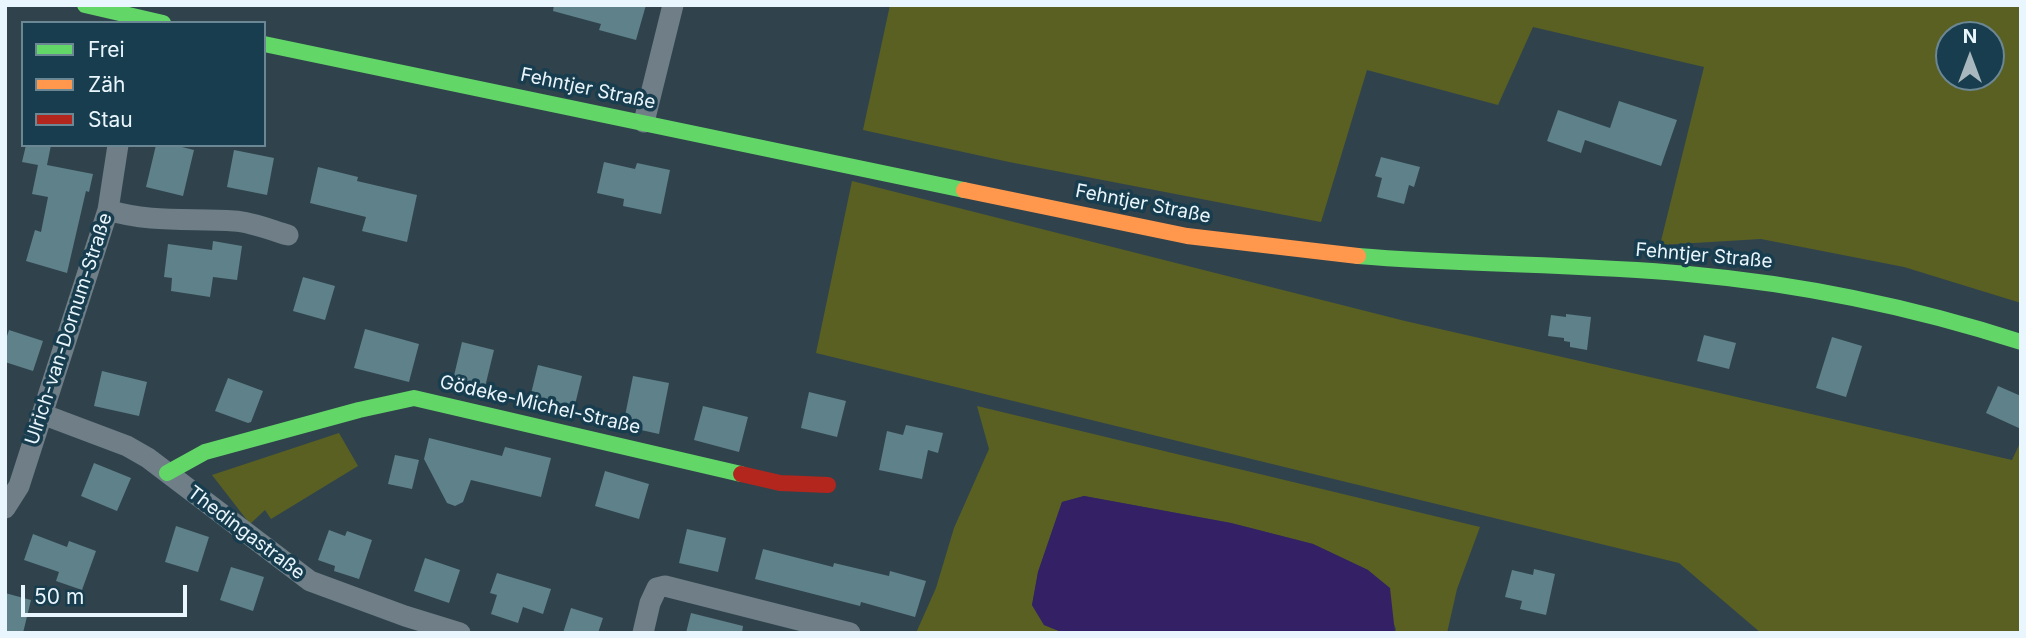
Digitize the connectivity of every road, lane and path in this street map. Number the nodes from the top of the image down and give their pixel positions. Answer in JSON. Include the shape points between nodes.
{"nodes":[{"id":1,"x":85,"y":5,"type":"edge"},
{"id":2,"x":673,"y":5,"type":"edge"},
{"id":3,"x":141,"y":20,"type":"edge"},
{"id":4,"x":266,"y":44,"type":"edge"},
{"id":5,"x":644,"y":122,"type":"junction"},
{"id":6,"x":118,"y":147,"type":"edge"},
{"id":7,"x":108,"y":210,"type":"junction"},
{"id":8,"x":288,"y":235,"type":"dead end"},
{"id":9,"x":2021,"y":342,"type":"edge"},
{"id":10,"x":42,"y":414,"type":"junction"},
{"id":11,"x":167,"y":472,"type":"junction"},
{"id":12,"x":828,"y":485,"type":"dead end"},
{"id":13,"x":5,"y":508,"type":"edge"},
{"id":14,"x":460,"y":633,"type":"edge"},
{"id":15,"x":643,"y":633,"type":"edge"},
{"id":16,"x":850,"y":633,"type":"edge"}],
"edges":[{"from":1,"to":3,"type":"street"},
{"from":2,"to":5,"type":"street"},
{"from":4,"to":5,"type":"street","name":"Fehntjer Straße"},
{"from":5,"to":9,"type":"street","name":"Fehntjer Straße","via":[[1187,236],[1383,258],[1676,273],[1777,284],[1910,309]]},
{"from":6,"to":7,"type":"street","name":"Ulrich-van-Dornum-Straße"},
{"from":7,"to":8,"type":"street","via":[[130,217],[236,221]]},
{"from":7,"to":10,"type":"street","name":"Ulrich-van-Dornum-Straße"},
{"from":10,"to":11,"type":"street","name":"Thedingastraße","via":[[127,446]]},
{"from":10,"to":13,"type":"street","name":"Ulrich-van-Dornum-Straße","via":[[19,485]]},
{"from":11,"to":12,"type":"street","name":"Gödeke-Michel-Straße","via":[[205,452],[414,398],[780,483]]},
{"from":11,"to":14,"type":"street","name":"Thedingastraße","via":[[310,582]]},
{"from":15,"to":16,"type":"street","via":[[653,594],[665,586]]}]}
